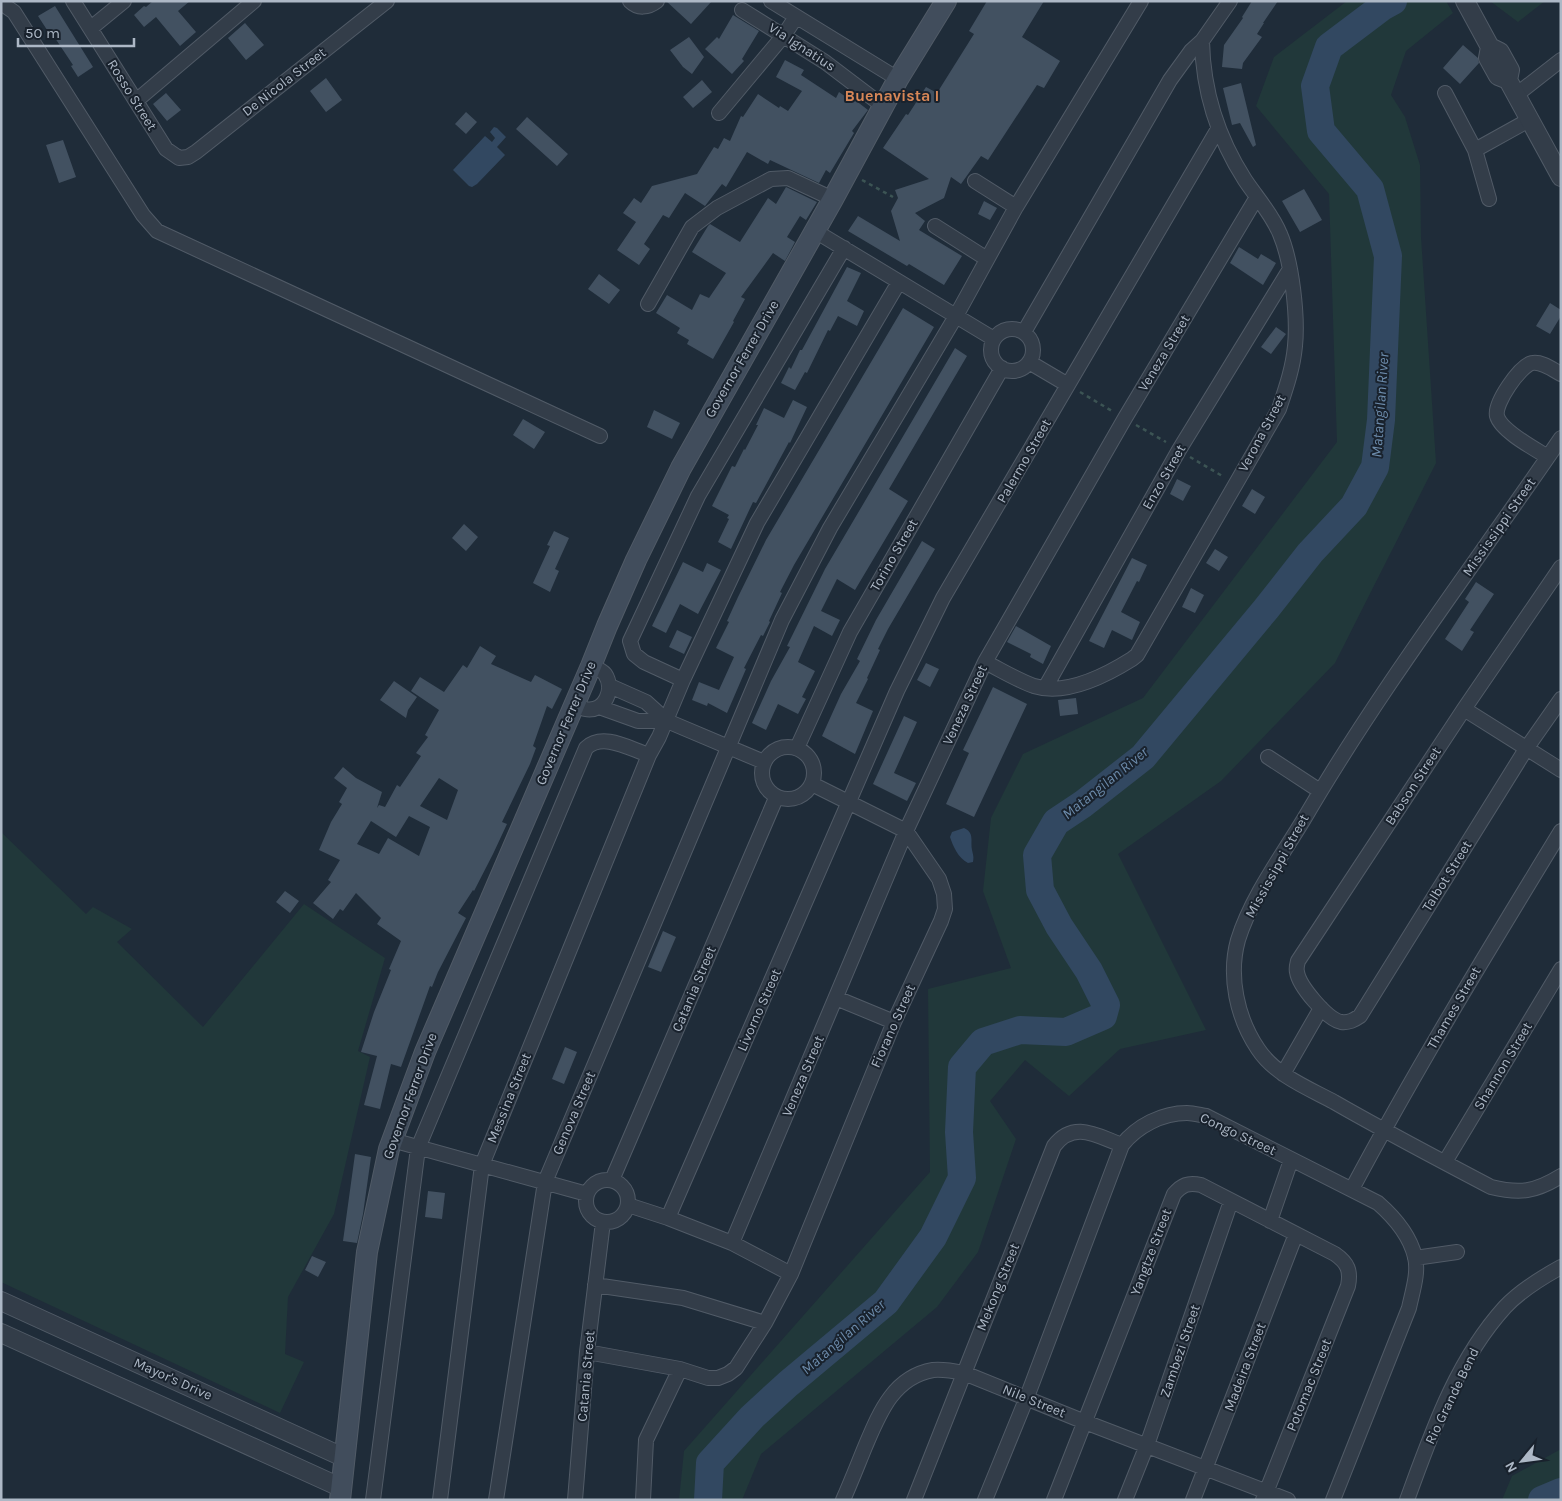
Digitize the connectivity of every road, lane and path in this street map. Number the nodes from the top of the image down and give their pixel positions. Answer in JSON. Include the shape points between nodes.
{"nodes":[{"id":1,"x":73,"y":1,"type":"edge"},
{"id":2,"x":124,"y":1,"type":"edge"},
{"id":3,"x":254,"y":1,"type":"edge"},
{"id":4,"x":387,"y":1,"type":"edge"},
{"id":5,"x":630,"y":1,"type":"edge"},
{"id":6,"x":657,"y":1,"type":"edge"},
{"id":7,"x":771,"y":1,"type":"edge"},
{"id":8,"x":946,"y":1,"type":"edge"},
{"id":9,"x":1141,"y":1,"type":"edge"},
{"id":10,"x":1230,"y":1,"type":"edge"},
{"id":11,"x":1,"y":3,"type":"edge"},
{"id":12,"x":1466,"y":3,"type":"edge"},
{"id":13,"x":737,"y":5,"type":"edge"},
{"id":14,"x":796,"y":17,"type":"junction"},
{"id":15,"x":91,"y":28,"type":"junction"},
{"id":16,"x":784,"y":35,"type":"junction"},
{"id":17,"x":838,"y":41,"type":"junction"},
{"id":18,"x":1202,"y":41,"type":"junction"},
{"id":19,"x":1561,"y":60,"type":"edge"},
{"id":20,"x":825,"y":62,"type":"junction"},
{"id":21,"x":898,"y":79,"type":"junction"},
{"id":22,"x":1512,"y":88,"type":"junction"},
{"id":23,"x":1445,"y":93,"type":"dead end"},
{"id":24,"x":136,"y":101,"type":"junction"},
{"id":25,"x":884,"y":106,"type":"junction"},
{"id":26,"x":719,"y":113,"type":"dead end"},
{"id":27,"x":1529,"y":120,"type":"junction"},
{"id":28,"x":1218,"y":129,"type":"junction"},
{"id":29,"x":1475,"y":150,"type":"junction"},
{"id":30,"x":179,"y":158,"type":"joint"},
{"id":31,"x":848,"y":171,"type":"junction"},
{"id":32,"x":1561,"y":177,"type":"edge"},
{"id":33,"x":975,"y":181,"type":"dead end"},
{"id":34,"x":893,"y":197,"type":"dead end"},
{"id":35,"x":1257,"y":197,"type":"junction"},
{"id":36,"x":833,"y":199,"type":"junction"},
{"id":37,"x":1489,"y":199,"type":"dead end"},
{"id":38,"x":1016,"y":207,"type":"junction"},
{"id":39,"x":935,"y":226,"type":"dead end"},
{"id":40,"x":815,"y":231,"type":"junction"},
{"id":41,"x":844,"y":248,"type":"junction"},
{"id":42,"x":988,"y":259,"type":"junction"},
{"id":43,"x":1290,"y":270,"type":"junction"},
{"id":44,"x":899,"y":282,"type":"junction"},
{"id":45,"x":648,"y":304,"type":"dead end"},
{"id":46,"x":956,"y":316,"type":"junction"},
{"id":47,"x":1024,"y":332,"type":"junction"},
{"id":48,"x":994,"y":339,"type":"junction"},
{"id":49,"x":1029,"y":362,"type":"junction"},
{"id":50,"x":1002,"y":368,"type":"junction"},
{"id":51,"x":1561,"y":374,"type":"edge"},
{"id":52,"x":1068,"y":385,"type":"junction"},
{"id":53,"x":1125,"y":418,"type":"junction"},
{"id":54,"x":600,"y":436,"type":"dead end"},
{"id":55,"x":1561,"y":438,"type":"edge"},
{"id":56,"x":1178,"y":450,"type":"junction"},
{"id":57,"x":1548,"y":457,"type":"junction"},
{"id":58,"x":1236,"y":484,"type":"junction"},
{"id":59,"x":1561,"y":567,"type":"edge"},
{"id":60,"x":985,"y":662,"type":"junction"},
{"id":61,"x":591,"y":666,"type":"junction"},
{"id":62,"x":683,"y":680,"type":"junction"},
{"id":63,"x":610,"y":686,"type":"junction"},
{"id":64,"x":1045,"y":688,"type":"junction"},
{"id":65,"x":1561,"y":699,"type":"edge"},
{"id":66,"x":574,"y":704,"type":"junction"},
{"id":67,"x":599,"y":707,"type":"junction"},
{"id":68,"x":1464,"y":709,"type":"junction"},
{"id":69,"x":667,"y":720,"type":"junction"},
{"id":70,"x":729,"y":747,"type":"junction"},
{"id":71,"x":797,"y":748,"type":"junction"},
{"id":72,"x":1526,"y":749,"type":"junction"},
{"id":73,"x":648,"y":755,"type":"junction"},
{"id":74,"x":1268,"y":758,"type":"dead end"},
{"id":75,"x":764,"y":762,"type":"junction"},
{"id":76,"x":1561,"y":770,"type":"edge"},
{"id":77,"x":812,"y":784,"type":"junction"},
{"id":78,"x":1320,"y":791,"type":"junction"},
{"id":79,"x":776,"y":798,"type":"junction"},
{"id":80,"x":849,"y":802,"type":"junction"},
{"id":81,"x":906,"y":831,"type":"junction"},
{"id":82,"x":1561,"y":831,"type":"edge"},
{"id":83,"x":1561,"y":969,"type":"edge"},
{"id":84,"x":836,"y":998,"type":"junction"},
{"id":85,"x":1321,"y":1008,"type":"junction"},
{"id":86,"x":894,"y":1022,"type":"junction"},
{"id":87,"x":1283,"y":1074,"type":"junction"},
{"id":88,"x":1383,"y":1130,"type":"junction"},
{"id":89,"x":392,"y":1140,"type":"junction"},
{"id":90,"x":1122,"y":1145,"type":"junction"},
{"id":91,"x":418,"y":1148,"type":"junction"},
{"id":92,"x":1292,"y":1160,"type":"junction"},
{"id":93,"x":1445,"y":1162,"type":"junction"},
{"id":94,"x":482,"y":1165,"type":"junction"},
{"id":95,"x":1561,"y":1176,"type":"edge"},
{"id":96,"x":612,"y":1180,"type":"junction"},
{"id":97,"x":545,"y":1182,"type":"junction"},
{"id":98,"x":1352,"y":1189,"type":"junction"},
{"id":99,"x":587,"y":1194,"type":"junction"},
{"id":100,"x":1231,"y":1201,"type":"junction"},
{"id":101,"x":628,"y":1205,"type":"junction"},
{"id":102,"x":668,"y":1218,"type":"junction"},
{"id":103,"x":1270,"y":1221,"type":"junction"},
{"id":104,"x":603,"y":1222,"type":"junction"},
{"id":105,"x":1296,"y":1234,"type":"junction"},
{"id":106,"x":732,"y":1243,"type":"junction"},
{"id":107,"x":1457,"y":1252,"type":"dead end"},
{"id":108,"x":1416,"y":1258,"type":"junction"},
{"id":109,"x":1561,"y":1267,"type":"edge"},
{"id":110,"x":1349,"y":1268,"type":"joint"},
{"id":111,"x":791,"y":1274,"type":"junction"},
{"id":112,"x":595,"y":1285,"type":"junction"},
{"id":113,"x":1,"y":1301,"type":"edge"},
{"id":114,"x":765,"y":1322,"type":"junction"},
{"id":115,"x":1,"y":1333,"type":"edge"},
{"id":116,"x":587,"y":1352,"type":"junction"},
{"id":117,"x":680,"y":1369,"type":"junction"},
{"id":118,"x":964,"y":1373,"type":"junction"},
{"id":119,"x":1027,"y":1397,"type":"junction"},
{"id":120,"x":1085,"y":1422,"type":"junction"},
{"id":121,"x":1147,"y":1446,"type":"junction"},
{"id":122,"x":345,"y":1458,"type":"junction"},
{"id":123,"x":1205,"y":1469,"type":"junction"},
{"id":124,"x":341,"y":1494,"type":"edge"},
{"id":125,"x":1265,"y":1496,"type":"edge"},
{"id":126,"x":373,"y":1500,"type":"edge"},
{"id":127,"x":440,"y":1500,"type":"edge"},
{"id":128,"x":496,"y":1500,"type":"edge"},
{"id":129,"x":575,"y":1500,"type":"edge"},
{"id":130,"x":643,"y":1500,"type":"edge"},
{"id":131,"x":843,"y":1500,"type":"edge"},
{"id":132,"x":914,"y":1500,"type":"edge"},
{"id":133,"x":985,"y":1500,"type":"edge"},
{"id":134,"x":1054,"y":1500,"type":"edge"},
{"id":135,"x":1126,"y":1500,"type":"edge"},
{"id":136,"x":1193,"y":1500,"type":"edge"},
{"id":137,"x":1288,"y":1500,"type":"edge"},
{"id":138,"x":1333,"y":1500,"type":"edge"},
{"id":139,"x":1407,"y":1500,"type":"edge"}],
"edges":[{"from":1,"to":15,"type":"street","name":"Rosso Street"},
{"from":2,"to":15,"type":"street"},
{"from":3,"to":24,"type":"street"},
{"from":4,"to":30,"type":"street","name":"De Nicola Street","via":[[196,152]]},
{"from":5,"to":6,"type":"street","via":[[639,7]]},
{"from":7,"to":14,"type":"street","name":"Via Ignatius"},
{"from":8,"to":21,"type":"main road","name":"Governor Ferrer Drive"},
{"from":9,"to":38,"type":"street","name":"Genova Street"},
{"from":10,"to":18,"type":"street"},
{"from":11,"to":54,"type":"street","via":[[14,12],[143,215],[157,231]]},
{"from":12,"to":22,"type":"street","via":[[1490,47],[1488,58],[1498,76]]},
{"from":13,"to":16,"type":"street","name":"Via Ignatius"},
{"from":14,"to":16,"type":"street"},
{"from":14,"to":17,"type":"street","name":"Via Ignatius"},
{"from":15,"to":24,"type":"street","name":"Rosso Street"},
{"from":16,"to":20,"type":"street","name":"Via Ignatius"},
{"from":16,"to":26,"type":"street"},
{"from":17,"to":20,"type":"street"},
{"from":17,"to":21,"type":"street","name":"Via Ignatius"},
{"from":18,"to":28,"type":"street","name":"Verona Street","via":[[1202,65]]},
{"from":18,"to":47,"type":"street","via":[[1170,80]]},
{"from":19,"to":22,"type":"street"},
{"from":20,"to":25,"type":"street","name":"Via Ignatius"},
{"from":21,"to":25,"type":"main road","name":"Governor Ferrer Drive"},
{"from":22,"to":27,"type":"street"},
{"from":23,"to":29,"type":"street"},
{"from":24,"to":30,"type":"street","name":"Rosso Street","via":[[166,149]]},
{"from":25,"to":31,"type":"main road","name":"Governor Ferrer Drive"},
{"from":27,"to":29,"type":"street"},
{"from":27,"to":32,"type":"street"},
{"from":28,"to":35,"type":"street","name":"Verona Street"},
{"from":28,"to":52,"type":"street","name":"Palermo Street"},
{"from":29,"to":37,"type":"street"},
{"from":31,"to":34,"type":"path"},
{"from":31,"to":36,"type":"main road","name":"Governor Ferrer Drive"},
{"from":33,"to":38,"type":"street"},
{"from":35,"to":43,"type":"street","name":"Verona Street","via":[[1280,234]]},
{"from":35,"to":53,"type":"street","name":"Veneza Street"},
{"from":36,"to":40,"type":"main road","name":"Governor Ferrer Drive"},
{"from":36,"to":45,"type":"street","via":[[788,178],[771,179],[717,208],[692,227]]},
{"from":38,"to":42,"type":"street","name":"Genova Street"},
{"from":39,"to":42,"type":"street"},
{"from":40,"to":41,"type":"street"},
{"from":40,"to":61,"type":"main road","name":"Governor Ferrer Drive","via":[[680,468]]},
{"from":41,"to":44,"type":"street"},
{"from":41,"to":62,"type":"street","via":[[698,496],[630,641],[634,654],[644,662]]},
{"from":42,"to":46,"type":"street","name":"Genova Street"},
{"from":43,"to":56,"type":"street","name":"Enzo Street"},
{"from":43,"to":58,"type":"street","name":"Verona Street","via":[[1295,315],[1290,377],[1278,408]]},
{"from":44,"to":46,"type":"street"},
{"from":44,"to":62,"type":"street","name":"Messina Street","via":[[757,523]]},
{"from":46,"to":48,"type":"street"},
{"from":46,"to":70,"type":"street","name":"Genova Street","via":[[830,528],[782,620]]},
{"from":47,"to":48,"type":"street","via":[[1007,329]]},
{"from":47,"to":49,"type":"street","via":[[1033,351]]},
{"from":48,"to":50,"type":"street","via":[[992,355]]},
{"from":49,"to":50,"type":"street","via":[[1014,371]]},
{"from":49,"to":52,"type":"street"},
{"from":50,"to":71,"type":"street","name":"Torino Street","via":[[850,632]]},
{"from":51,"to":57,"type":"street","via":[[1532,363],[1517,375],[1497,407],[1502,425]]},
{"from":52,"to":53,"type":"path"},
{"from":52,"to":80,"type":"street","name":"Palermo Street","via":[[943,598],[897,690]]},
{"from":53,"to":56,"type":"path"},
{"from":53,"to":60,"type":"street","name":"Veneza Street"},
{"from":55,"to":57,"type":"street","name":"Mississippi Street"},
{"from":56,"to":58,"type":"path"},
{"from":56,"to":64,"type":"street","name":"Enzo Street"},
{"from":57,"to":78,"type":"street","name":"Mississippi Street","via":[[1402,666]]},
{"from":58,"to":64,"type":"street","name":"Verona Street","via":[[1137,655],[1095,678],[1062,688]]},
{"from":59,"to":68,"type":"street","name":"Babson Street"},
{"from":60,"to":64,"type":"street","name":"Verona Street"},
{"from":60,"to":81,"type":"street","name":"Veneza Street"},
{"from":61,"to":63,"type":"street","via":[[604,672]]},
{"from":61,"to":66,"type":"main road","name":"Governor Ferrer Drive"},
{"from":62,"to":69,"type":"street","name":"Messina Street"},
{"from":63,"to":67,"type":"street","via":[[608,698]]},
{"from":63,"to":69,"type":"street","via":[[646,702]]},
{"from":65,"to":72,"type":"street","name":"Talbot Street"},
{"from":66,"to":67,"type":"street","via":[[586,709]]},
{"from":66,"to":89,"type":"main road","name":"Governor Ferrer Drive","via":[[424,1052]]},
{"from":67,"to":69,"type":"street","via":[[638,721]]},
{"from":68,"to":72,"type":"street"},
{"from":68,"to":85,"type":"street","name":"Babson Street","via":[[1298,961],[1298,979]]},
{"from":69,"to":70,"type":"street"},
{"from":69,"to":73,"type":"street","name":"Messina Street"},
{"from":70,"to":75,"type":"street"},
{"from":70,"to":97,"type":"street","name":"Genova Street"},
{"from":71,"to":75,"type":"street","via":[[778,748]]},
{"from":71,"to":77,"type":"street","via":[[812,763]]},
{"from":72,"to":76,"type":"street"},
{"from":72,"to":85,"type":"street","name":"Talbot Street","via":[[1360,1016],[1350,1022],[1340,1022]]},
{"from":73,"to":91,"type":"street","via":[[605,740],[586,748]]},
{"from":73,"to":94,"type":"street","name":"Messina Street"},
{"from":74,"to":78,"type":"street"},
{"from":75,"to":79,"type":"street","via":[[762,782]]},
{"from":77,"to":79,"type":"street","via":[[798,798]]},
{"from":77,"to":80,"type":"street","name":"Fiorano Street"},
{"from":78,"to":87,"type":"street","name":"Mississippi Street","via":[[1252,905],[1238,941],[1234,971],[1236,997],[1247,1028],[1258,1049]]},
{"from":79,"to":96,"type":"street","name":"Catania Street"},
{"from":80,"to":81,"type":"street","name":"Fiorano Street"},
{"from":80,"to":102,"type":"street","name":"Livorno Street"},
{"from":81,"to":84,"type":"street","name":"Veneza Street"},
{"from":81,"to":86,"type":"street","name":"Fiorano Street","via":[[939,879],[946,909]]},
{"from":82,"to":88,"type":"street","name":"Thames Street"},
{"from":83,"to":93,"type":"street","name":"Shannon Street"},
{"from":84,"to":86,"type":"street"},
{"from":84,"to":106,"type":"street","name":"Veneza Street"},
{"from":85,"to":87,"type":"street"},
{"from":86,"to":111,"type":"street","name":"Fiorano Street"},
{"from":87,"to":88,"type":"street","name":"Mississippi Street"},
{"from":88,"to":93,"type":"street","name":"Mississippi Street"},
{"from":88,"to":98,"type":"street","name":"Thames Street"},
{"from":89,"to":91,"type":"street"},
{"from":89,"to":122,"type":"main road","name":"Governor Ferrer Drive","via":[[367,1252]]},
{"from":90,"to":92,"type":"street","name":"Congo Street","via":[[1135,1131],[1156,1119],[1188,1113],[1206,1116]]},
{"from":90,"to":118,"type":"street","name":"Mekong Street","via":[[1075,1130],[1060,1138],[1054,1146]]},
{"from":90,"to":119,"type":"street","name":"Congo Street"},
{"from":91,"to":94,"type":"street"},
{"from":91,"to":126,"type":"street"},
{"from":92,"to":98,"type":"street","name":"Congo Street"},
{"from":92,"to":103,"type":"street"},
{"from":93,"to":95,"type":"street","name":"Mississippi Street","via":[[1491,1187],[1510,1192],[1527,1191]]},
{"from":94,"to":97,"type":"street"},
{"from":94,"to":127,"type":"street","name":"Messina Street"},
{"from":96,"to":99,"type":"street","via":[[594,1184]]},
{"from":96,"to":101,"type":"street","via":[[625,1189]]},
{"from":97,"to":99,"type":"street"},
{"from":97,"to":128,"type":"street","name":"Genova Street"},
{"from":98,"to":108,"type":"street","name":"Congo Street","via":[[1378,1203],[1395,1218]]},
{"from":99,"to":104,"type":"street","via":[[587,1208],[596,1220]]},
{"from":100,"to":103,"type":"street","name":"Yangtze Street"},
{"from":100,"to":120,"type":"street","name":"Yangtze Street","via":[[1192,1183],[1185,1184],[1174,1194]]},
{"from":100,"to":121,"type":"street","name":"Zambezi Street"},
{"from":101,"to":102,"type":"street"},
{"from":101,"to":104,"type":"street","via":[[616,1221]]},
{"from":102,"to":106,"type":"street"},
{"from":103,"to":105,"type":"street","name":"Yangtze Street"},
{"from":104,"to":112,"type":"street","name":"Catania Street"},
{"from":105,"to":110,"type":"street","name":"Yangtze Street","via":[[1335,1254]]},
{"from":105,"to":123,"type":"street","name":"Madeira Street"},
{"from":106,"to":111,"type":"street"},
{"from":107,"to":108,"type":"street"},
{"from":108,"to":138,"type":"street","name":"Congo Street","via":[[1409,1308]]},
{"from":109,"to":139,"type":"street","name":"Rio Grande Bend","via":[[1530,1285],[1506,1306],[1475,1345],[1437,1420]]},
{"from":110,"to":125,"type":"street","name":"Potomac Street","via":[[1348,1286]]},
{"from":111,"to":114,"type":"street","name":"Fiorano Street"},
{"from":112,"to":114,"type":"street","via":[[683,1298]]},
{"from":112,"to":116,"type":"street","name":"Catania Street"},
{"from":113,"to":122,"type":"street","name":"Mayor's Drive"},
{"from":114,"to":117,"type":"street","name":"Fiorano Street","via":[[736,1368],[728,1374],[708,1378]]},
{"from":115,"to":124,"type":"street","name":"Mayor's Drive"},
{"from":116,"to":117,"type":"street","name":"Fiorano Street"},
{"from":116,"to":129,"type":"street","name":"Catania Street"},
{"from":117,"to":130,"type":"street","via":[[646,1440]]},
{"from":118,"to":119,"type":"street","name":"Nile Street"},
{"from":118,"to":131,"type":"street","name":"Nile Street","via":[[933,1370],[918,1375],[891,1395],[880,1411]]},
{"from":118,"to":132,"type":"street","name":"Mekong Street"},
{"from":119,"to":120,"type":"street","name":"Nile Street"},
{"from":119,"to":133,"type":"street","name":"Congo Street"},
{"from":120,"to":121,"type":"street","name":"Nile Street"},
{"from":120,"to":134,"type":"street","name":"Yangtze Street"},
{"from":121,"to":123,"type":"street","name":"Nile Street"},
{"from":121,"to":135,"type":"street","name":"Zambezi Street"},
{"from":122,"to":124,"type":"main road","name":"Governor Ferrer Drive"},
{"from":123,"to":125,"type":"street","name":"Nile Street"},
{"from":123,"to":136,"type":"street","name":"Madeira Street"},
{"from":125,"to":137,"type":"street","name":"Nile Street"}]}
